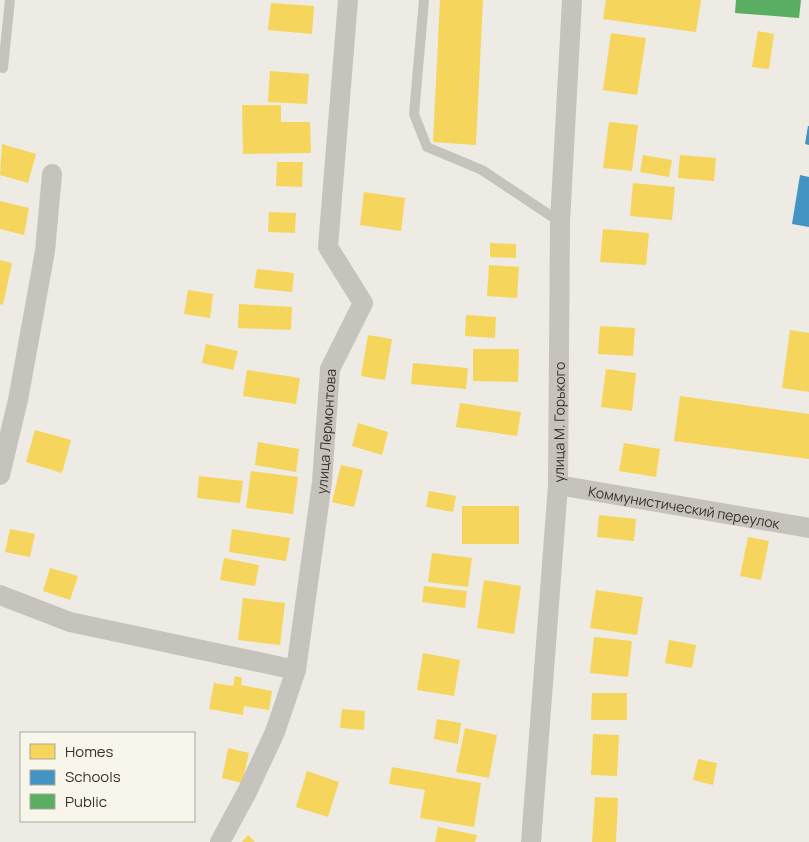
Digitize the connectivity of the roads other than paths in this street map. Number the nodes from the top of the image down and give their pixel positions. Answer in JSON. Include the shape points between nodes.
{"nodes":[{"id":1,"x":10,"y":0,"type":"edge"},
{"id":2,"x":348,"y":0,"type":"edge"},
{"id":3,"x":424,"y":0,"type":"edge"},
{"id":4,"x":572,"y":0,"type":"edge"},
{"id":5,"x":3,"y":68,"type":"dead end"},
{"id":6,"x":52,"y":174,"type":"dead end"},
{"id":7,"x":560,"y":222,"type":"junction"},
{"id":8,"x":0,"y":474,"type":"edge"},
{"id":9,"x":558,"y":485,"type":"junction"},
{"id":10,"x":809,"y":528,"type":"edge"},
{"id":11,"x":0,"y":595,"type":"edge"},
{"id":12,"x":296,"y":670,"type":"junction"},
{"id":13,"x":220,"y":842,"type":"edge"},
{"id":14,"x":531,"y":842,"type":"edge"}],
"edges":[{"from":1,"to":5,"type":"lane"},
{"from":2,"to":12,"type":"street","name":"улица Лермонтова","via":[[328,247],[363,303],[330,369],[322,482]]},
{"from":3,"to":7,"type":"lane","via":[[414,114],[427,147],[482,170]]},
{"from":4,"to":7,"type":"street","name":"улица М. Горького"},
{"from":6,"to":8,"type":"street","via":[[46,250],[18,400]]},
{"from":7,"to":9,"type":"street","name":"улица М. Горького"},
{"from":9,"to":10,"type":"street","name":"Коммунистический переулок"},
{"from":9,"to":14,"type":"street","name":"улица М. Горького"},
{"from":11,"to":12,"type":"street","via":[[70,622]]},
{"from":12,"to":13,"type":"street","name":"улица Лермонтова","via":[[275,732]]}]}
